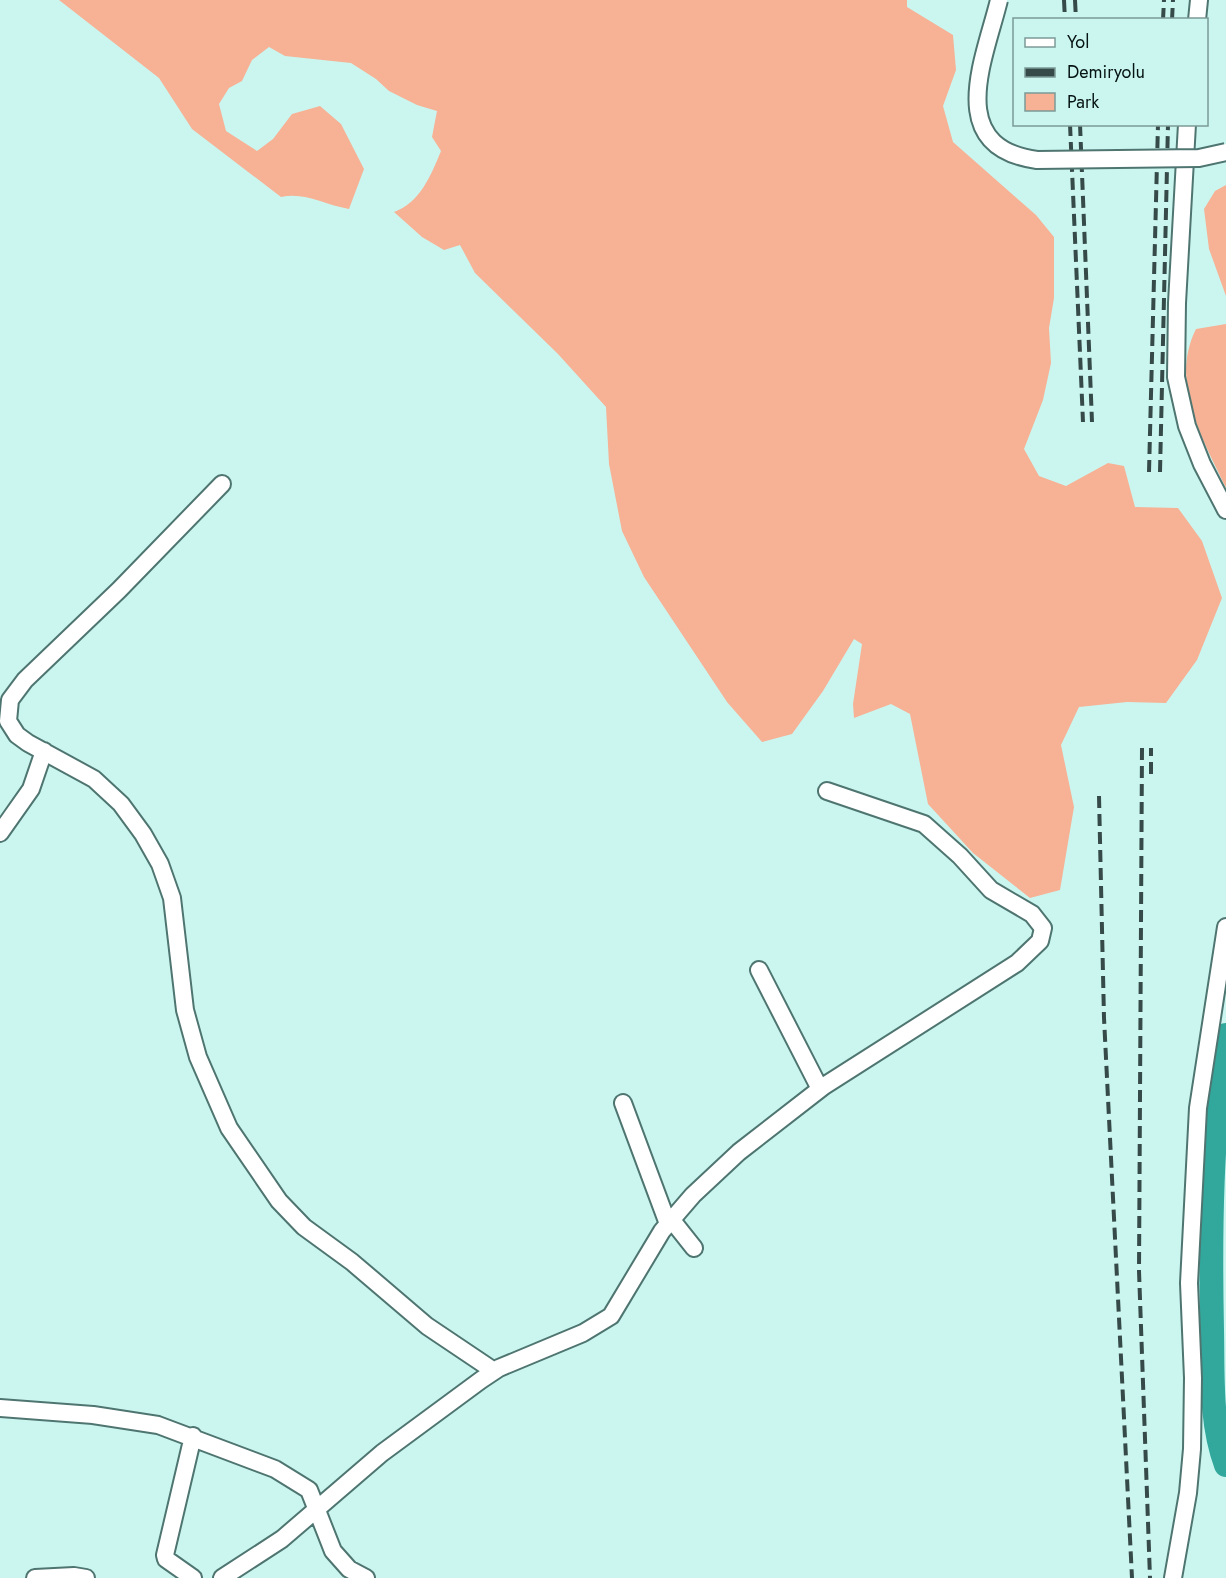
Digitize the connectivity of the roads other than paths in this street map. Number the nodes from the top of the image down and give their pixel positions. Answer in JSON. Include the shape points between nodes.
{"nodes":[{"id":1,"x":999,"y":0,"type":"edge"},
{"id":2,"x":1199,"y":0,"type":"edge"},
{"id":3,"x":1197,"y":18,"type":"edge"},
{"id":4,"x":1187,"y":126,"type":"edge"},
{"id":5,"x":1226,"y":152,"type":"edge"},
{"id":6,"x":222,"y":484,"type":"dead end"},
{"id":7,"x":1226,"y":510,"type":"edge"},
{"id":8,"x":5,"y":693,"type":"edge"},
{"id":9,"x":44,"y":751,"type":"junction"},
{"id":10,"x":827,"y":791,"type":"dead end"},
{"id":11,"x":0,"y":833,"type":"edge"},
{"id":12,"x":1226,"y":927,"type":"edge"},
{"id":13,"x":759,"y":970,"type":"dead end"},
{"id":14,"x":820,"y":1089,"type":"junction"},
{"id":15,"x":622,"y":1103,"type":"dead end"},
{"id":16,"x":670,"y":1222,"type":"junction"},
{"id":17,"x":694,"y":1248,"type":"dead end"},
{"id":18,"x":495,"y":1371,"type":"junction"},
{"id":19,"x":0,"y":1408,"type":"edge"},
{"id":20,"x":193,"y":1436,"type":"junction"},
{"id":21,"x":316,"y":1508,"type":"junction"},
{"id":22,"x":34,"y":1578,"type":"edge"},
{"id":23,"x":86,"y":1578,"type":"edge"},
{"id":24,"x":193,"y":1578,"type":"edge"},
{"id":25,"x":222,"y":1578,"type":"edge"},
{"id":26,"x":366,"y":1578,"type":"edge"},
{"id":27,"x":1173,"y":1578,"type":"edge"}],
"edges":[{"from":1,"to":5,"type":"street","bridge":true,"via":[[975,98],[980,122],[1001,147],[1037,160],[1199,158]]},
{"from":2,"to":3,"type":"street"},
{"from":4,"to":7,"type":"street","via":[[1176,377],[1187,426]]},
{"from":6,"to":8,"type":"street","via":[[119,590],[25,680]]},
{"from":8,"to":9,"type":"street","via":[[11,728]]},
{"from":9,"to":11,"type":"street","via":[[31,789]]},
{"from":9,"to":18,"type":"street","via":[[81,770],[114,797],[160,864],[172,898],[185,1010],[198,1057],[229,1128],[268,1185],[321,1241],[352,1262],[427,1326]]},
{"from":10,"to":14,"type":"street","via":[[924,824],[997,895],[1032,914],[1043,933],[1017,963]]},
{"from":12,"to":27,"type":"street","via":[[1198,1108],[1189,1283],[1192,1449]]},
{"from":13,"to":14,"type":"street"},
{"from":14,"to":16,"type":"street","via":[[739,1152]]},
{"from":15,"to":16,"type":"street"},
{"from":16,"to":17,"type":"street"},
{"from":16,"to":18,"type":"street","via":[[611,1316],[583,1333]]},
{"from":18,"to":21,"type":"street","via":[[382,1452]]},
{"from":19,"to":20,"type":"street","via":[[127,1419]]},
{"from":20,"to":21,"type":"street","via":[[292,1477],[309,1490]]},
{"from":20,"to":24,"type":"street","via":[[165,1555]]},
{"from":21,"to":25,"type":"street","via":[[269,1549]]},
{"from":21,"to":26,"type":"street","via":[[333,1551],[349,1569]]},
{"from":22,"to":23,"type":"street"}]}
